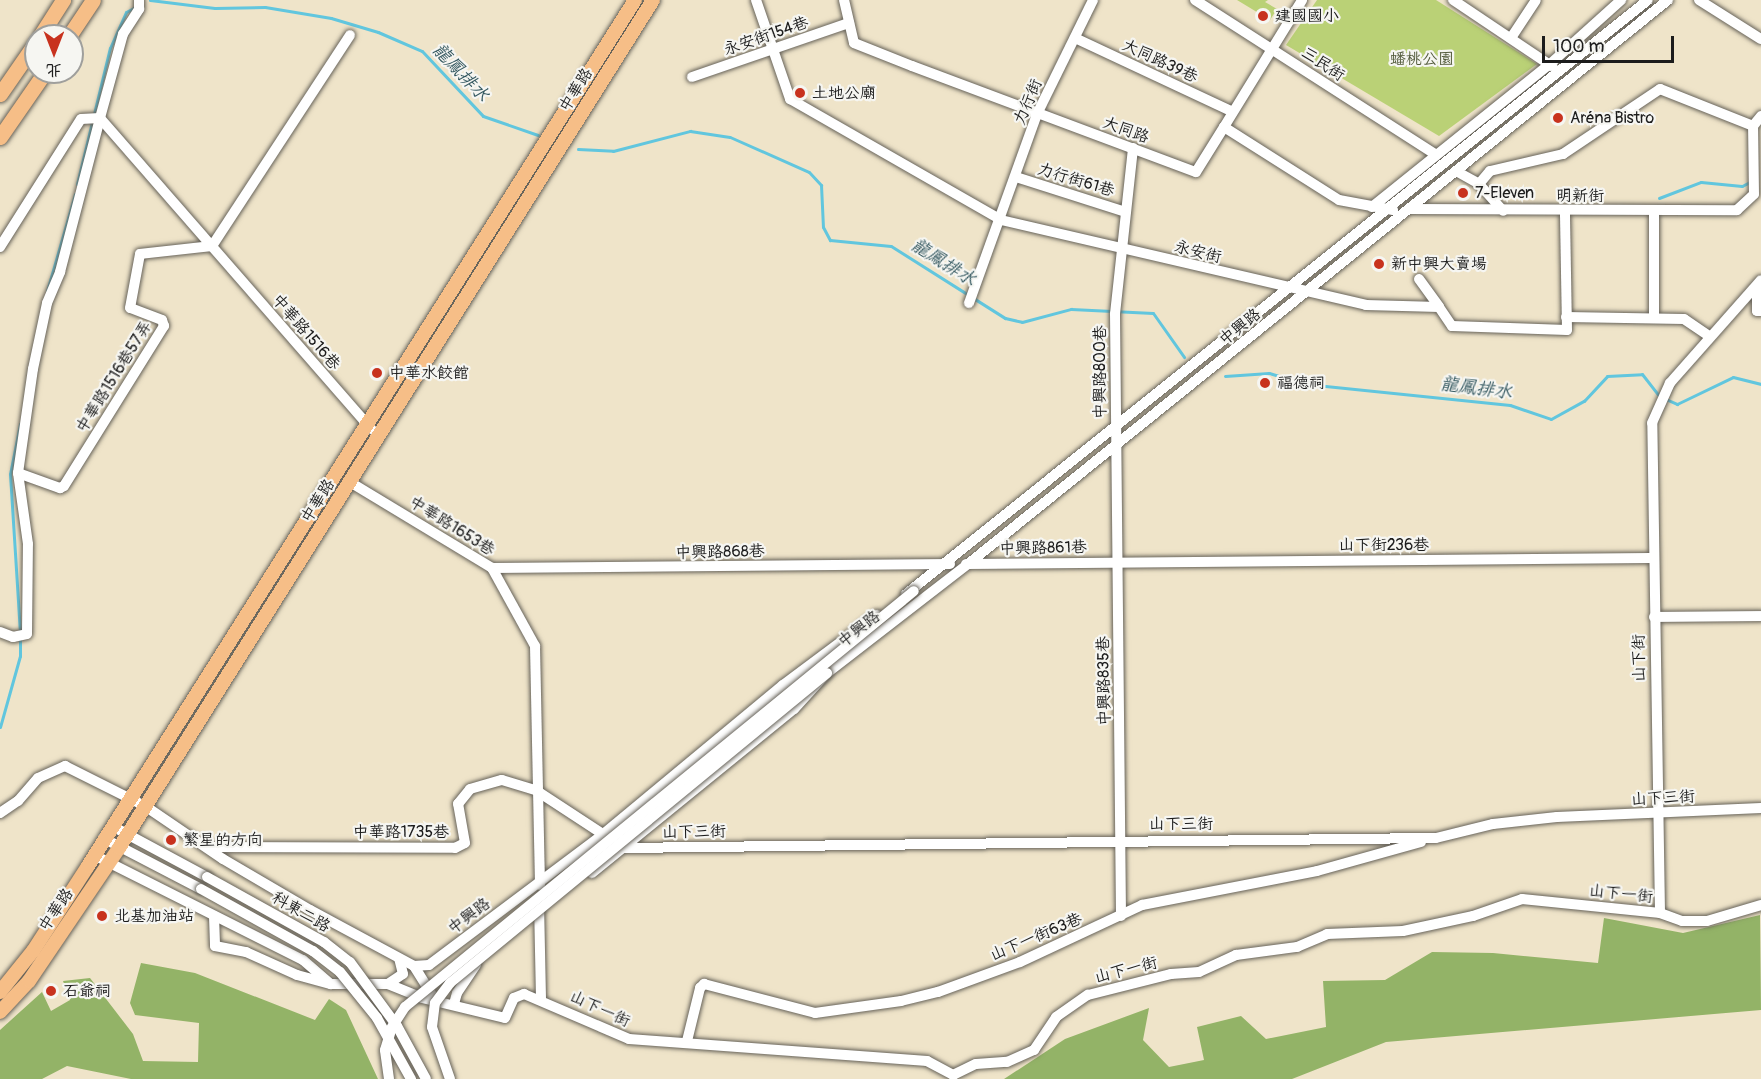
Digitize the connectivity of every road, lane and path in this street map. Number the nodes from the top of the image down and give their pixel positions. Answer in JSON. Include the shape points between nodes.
{"nodes":[{"id":1,"x":63,"y":0,"type":"edge"},
{"id":2,"x":93,"y":0,"type":"edge"},
{"id":3,"x":635,"y":0,"type":"edge"},
{"id":4,"x":653,"y":0,"type":"edge"},
{"id":5,"x":756,"y":0,"type":"edge"},
{"id":6,"x":844,"y":0,"type":"edge"},
{"id":7,"x":1093,"y":0,"type":"edge"},
{"id":8,"x":1195,"y":0,"type":"edge"},
{"id":9,"x":1302,"y":0,"type":"edge"},
{"id":10,"x":1453,"y":0,"type":"edge"},
{"id":11,"x":1536,"y":0,"type":"edge"},
{"id":12,"x":1621,"y":0,"type":"edge"},
{"id":13,"x":1648,"y":0,"type":"edge"},
{"id":14,"x":1668,"y":0,"type":"edge"},
{"id":15,"x":1699,"y":0,"type":"edge"},
{"id":16,"x":139,"y":5,"type":"edge"},
{"id":17,"x":849,"y":23,"type":"junction"},
{"id":18,"x":48,"y":24,"type":"edge"},
{"id":19,"x":77,"y":24,"type":"edge"},
{"id":20,"x":350,"y":35,"type":"dead end"},
{"id":21,"x":1075,"y":38,"type":"junction"},
{"id":22,"x":1511,"y":38,"type":"junction"},
{"id":23,"x":1761,"y":39,"type":"edge"},
{"id":24,"x":772,"y":48,"type":"junction"},
{"id":25,"x":1271,"y":49,"type":"junction"},
{"id":26,"x":24,"y":59,"type":"edge"},
{"id":27,"x":1550,"y":64,"type":"junction"},
{"id":28,"x":1560,"y":73,"type":"junction"},
{"id":29,"x":692,"y":77,"type":"dead end"},
{"id":30,"x":37,"y":84,"type":"edge"},
{"id":31,"x":0,"y":94,"type":"edge"},
{"id":32,"x":1233,"y":112,"type":"junction"},
{"id":33,"x":1037,"y":114,"type":"junction"},
{"id":34,"x":1761,"y":116,"type":"edge"},
{"id":35,"x":100,"y":118,"type":"junction"},
{"id":36,"x":1753,"y":126,"type":"junction"},
{"id":37,"x":1224,"y":127,"type":"junction"},
{"id":38,"x":0,"y":137,"type":"edge"},
{"id":39,"x":1133,"y":148,"type":"junction"},
{"id":40,"x":1435,"y":154,"type":"junction"},
{"id":41,"x":1456,"y":171,"type":"junction"},
{"id":42,"x":1016,"y":177,"type":"junction"},
{"id":43,"x":1479,"y":184,"type":"junction"},
{"id":44,"x":1372,"y":207,"type":"junction"},
{"id":45,"x":1399,"y":210,"type":"junction"},
{"id":46,"x":1503,"y":211,"type":"junction"},
{"id":47,"x":1565,"y":211,"type":"junction"},
{"id":48,"x":1126,"y":212,"type":"junction"},
{"id":49,"x":1654,"y":212,"type":"junction"},
{"id":50,"x":1001,"y":220,"type":"junction"},
{"id":51,"x":212,"y":246,"type":"junction"},
{"id":52,"x":0,"y":247,"type":"edge"},
{"id":53,"x":1122,"y":249,"type":"junction"},
{"id":54,"x":1419,"y":279,"type":"dead end"},
{"id":55,"x":1759,"y":283,"type":"edge"},
{"id":56,"x":1291,"y":289,"type":"junction"},
{"id":57,"x":1308,"y":292,"type":"junction"},
{"id":58,"x":970,"y":300,"type":"dead end"},
{"id":59,"x":1439,"y":307,"type":"junction"},
{"id":60,"x":1761,"y":310,"type":"edge"},
{"id":61,"x":1566,"y":317,"type":"junction"},
{"id":62,"x":1654,"y":318,"type":"junction"},
{"id":63,"x":1709,"y":336,"type":"junction"},
{"id":64,"x":1115,"y":430,"type":"junction"},
{"id":65,"x":373,"y":431,"type":"junction"},
{"id":66,"x":1115,"y":447,"type":"junction"},
{"id":67,"x":18,"y":472,"type":"junction"},
{"id":68,"x":337,"y":475,"type":"junction"},
{"id":69,"x":350,"y":482,"type":"junction"},
{"id":70,"x":1652,"y":558,"type":"junction"},
{"id":71,"x":1117,"y":562,"type":"junction"},
{"id":72,"x":948,"y":564,"type":"junction"},
{"id":73,"x":968,"y":564,"type":"junction"},
{"id":74,"x":492,"y":568,"type":"junction"},
{"id":75,"x":914,"y":591,"type":"junction"},
{"id":76,"x":1761,"y":616,"type":"edge"},
{"id":77,"x":1654,"y":617,"type":"junction"},
{"id":78,"x":0,"y":632,"type":"edge"},
{"id":79,"x":827,"y":673,"type":"junction"},
{"id":80,"x":537,"y":791,"type":"junction"},
{"id":81,"x":130,"y":798,"type":"junction"},
{"id":82,"x":145,"y":806,"type":"junction"},
{"id":83,"x":1761,"y":808,"type":"edge"},
{"id":84,"x":0,"y":813,"type":"edge"},
{"id":85,"x":1657,"y":815,"type":"junction"},
{"id":86,"x":112,"y":826,"type":"junction"},
{"id":87,"x":601,"y":836,"type":"junction"},
{"id":88,"x":104,"y":838,"type":"junction"},
{"id":89,"x":1436,"y":838,"type":"junction"},
{"id":90,"x":1122,"y":839,"type":"junction"},
{"id":91,"x":122,"y":842,"type":"junction"},
{"id":92,"x":207,"y":847,"type":"junction"},
{"id":93,"x":624,"y":848,"type":"junction"},
{"id":94,"x":94,"y":855,"type":"junction"},
{"id":95,"x":108,"y":863,"type":"junction"},
{"id":96,"x":540,"y":881,"type":"junction"},
{"id":97,"x":1761,"y":905,"type":"edge"},
{"id":98,"x":539,"y":913,"type":"junction"},
{"id":99,"x":1660,"y":913,"type":"junction"},
{"id":100,"x":214,"y":916,"type":"junction"},
{"id":101,"x":1121,"y":916,"type":"junction"},
{"id":102,"x":399,"y":958,"type":"junction"},
{"id":103,"x":414,"y":966,"type":"junction"},
{"id":104,"x":472,"y":968,"type":"junction"},
{"id":105,"x":331,"y":984,"type":"junction"},
{"id":106,"x":388,"y":984,"type":"junction"},
{"id":107,"x":0,"y":992,"type":"edge"},
{"id":108,"x":541,"y":999,"type":"junction"},
{"id":109,"x":435,"y":1000,"type":"junction"},
{"id":110,"x":454,"y":1004,"type":"junction"},
{"id":111,"x":1,"y":1008,"type":"edge"},
{"id":112,"x":687,"y":1041,"type":"junction"},
{"id":113,"x":389,"y":1079,"type":"edge"},
{"id":114,"x":411,"y":1079,"type":"edge"},
{"id":115,"x":426,"y":1079,"type":"edge"},
{"id":116,"x":450,"y":1079,"type":"edge"}],
"edges":[{"from":1,"to":18,"type":"highway"},
{"from":2,"to":19,"type":"highway"},
{"from":3,"to":65,"type":"main road","name":"中華路"},
{"from":4,"to":65,"type":"main road","name":"中華路"},
{"from":5,"to":24,"type":"street","name":"永安街"},
{"from":6,"to":17,"type":"street","name":"大同路"},
{"from":7,"to":21,"type":"street","name":"力行街"},
{"from":8,"to":25,"type":"street","name":"三民街"},
{"from":9,"to":25,"type":"street"},
{"from":10,"to":22,"type":"street"},
{"from":11,"to":22,"type":"street"},
{"from":12,"to":27,"type":"street"},
{"from":13,"to":28,"type":"street","name":"中興路"},
{"from":14,"to":41,"type":"street","name":"中興路"},
{"from":15,"to":23,"type":"street"},
{"from":16,"to":35,"type":"street","via":[[123,34]]},
{"from":17,"to":24,"type":"street","name":"永安街154巷"},
{"from":17,"to":33,"type":"street","name":"大同路","via":[[854,42]]},
{"from":20,"to":51,"type":"street"},
{"from":21,"to":32,"type":"street","name":"大同路39巷"},
{"from":21,"to":33,"type":"street","name":"力行街"},
{"from":22,"to":27,"type":"street"},
{"from":24,"to":29,"type":"street","name":"永安街154巷"},
{"from":24,"to":50,"type":"street","name":"永安街","via":[[790,99]]},
{"from":25,"to":32,"type":"street"},
{"from":25,"to":40,"type":"street","name":"三民街"},
{"from":26,"to":31,"type":"highway"},
{"from":27,"to":28,"type":"street"},
{"from":27,"to":40,"type":"street"},
{"from":28,"to":45,"type":"street","name":"中興路"},
{"from":30,"to":38,"type":"highway"},
{"from":32,"to":37,"type":"street"},
{"from":33,"to":39,"type":"street","name":"大同路"},
{"from":33,"to":42,"type":"street","name":"力行街"},
{"from":34,"to":36,"type":"street"},
{"from":35,"to":51,"type":"street","name":"中華路1516巷"},
{"from":35,"to":52,"type":"street","via":[[81,119]]},
{"from":35,"to":67,"type":"street","via":[[62,263],[47,303]]},
{"from":36,"to":43,"type":"street","via":[[1660,89],[1563,154],[1490,171]]},
{"from":36,"to":49,"type":"street","name":"明新街","via":[[1754,185],[1737,210]]},
{"from":37,"to":39,"type":"street","name":"大同路","via":[[1196,172]]},
{"from":37,"to":44,"type":"street","via":[[1339,200]]},
{"from":39,"to":48,"type":"street","name":"中興路800巷"},
{"from":40,"to":44,"type":"street"},
{"from":41,"to":43,"type":"street"},
{"from":41,"to":45,"type":"street","name":"中興路"},
{"from":42,"to":48,"type":"street","name":"力行街61巷"},
{"from":42,"to":50,"type":"street","name":"力行街"},
{"from":43,"to":46,"type":"street"},
{"from":44,"to":45,"type":"street"},
{"from":45,"to":46,"type":"street","name":"明新街"},
{"from":45,"to":56,"type":"street","name":"中興路"},
{"from":45,"to":57,"type":"street","name":"中興路"},
{"from":46,"to":47,"type":"street","name":"明新街"},
{"from":47,"to":49,"type":"street","name":"明新街"},
{"from":47,"to":61,"type":"street"},
{"from":48,"to":53,"type":"street","name":"中興路800巷"},
{"from":49,"to":62,"type":"street"},
{"from":50,"to":53,"type":"street","name":"永安街"},
{"from":50,"to":58,"type":"street","name":"力行街"},
{"from":51,"to":65,"type":"street","name":"中華路1516巷"},
{"from":51,"to":67,"type":"street","name":"中華路1516巷57弄","via":[[140,254],[130,308],[162,320],[164,326],[64,486],[60,488]]},
{"from":53,"to":56,"type":"street","name":"永安街"},
{"from":53,"to":64,"type":"street","name":"中興路800巷","via":[[1115,308]]},
{"from":54,"to":59,"type":"street"},
{"from":55,"to":60,"type":"street","via":[[1757,310]]},
{"from":55,"to":63,"type":"street"},
{"from":56,"to":57,"type":"street","name":"永安街"},
{"from":56,"to":64,"type":"street","name":"中興路"},
{"from":57,"to":59,"type":"street","name":"永安街","via":[[1366,305]]},
{"from":57,"to":66,"type":"street","name":"中興路"},
{"from":59,"to":61,"type":"street","via":[[1452,326],[1483,330],[1567,330]]},
{"from":61,"to":62,"type":"street"},
{"from":62,"to":63,"type":"street","via":[[1684,319]]},
{"from":63,"to":70,"type":"street","name":"山下街","via":[[1666,389],[1652,423]]},
{"from":64,"to":66,"type":"street","name":"中興路800巷"},
{"from":64,"to":72,"type":"street","name":"中興路"},
{"from":65,"to":68,"type":"main road","name":"中華路"},
{"from":65,"to":69,"type":"main road","name":"中華路"},
{"from":66,"to":71,"type":"street","name":"中興路835巷"},
{"from":66,"to":73,"type":"street","name":"中興路"},
{"from":67,"to":78,"type":"street","via":[[28,544],[27,634]]},
{"from":68,"to":69,"type":"main road"},
{"from":68,"to":81,"type":"main road","name":"中華路"},
{"from":69,"to":74,"type":"street","name":"中華路1653巷"},
{"from":69,"to":82,"type":"main road","name":"中華路"},
{"from":70,"to":71,"type":"street","name":"山下街236巷"},
{"from":70,"to":77,"type":"street","name":"山下街"},
{"from":71,"to":73,"type":"street","name":"中興路861巷"},
{"from":71,"to":90,"type":"street","name":"中興路835巷"},
{"from":72,"to":73,"type":"street","name":"中興路861巷"},
{"from":72,"to":74,"type":"street","name":"中興路868巷"},
{"from":72,"to":75,"type":"street","name":"中興路"},
{"from":73,"to":79,"type":"street","name":"中興路"},
{"from":74,"to":80,"type":"street","name":"中華路1653巷","via":[[537,652]]},
{"from":75,"to":87,"type":"street","name":"中興路","via":[[783,685]]},
{"from":75,"to":113,"type":"street","name":"中興路","bridge":true,"via":[[405,1007],[392,1027],[385,1050]]},
{"from":76,"to":77,"type":"street"},
{"from":77,"to":85,"type":"street","name":"山下街"},
{"from":79,"to":93,"type":"street","name":"中興路","via":[[794,709]]},
{"from":79,"to":116,"type":"street","name":"中興路","bridge":true,"via":[[450,983],[435,1003],[432,1027]]},
{"from":80,"to":87,"type":"street","name":"山下三街"},
{"from":80,"to":92,"type":"street","name":"中華路1735巷","via":[[502,780],[470,789],[458,804],[465,843],[455,848]]},
{"from":80,"to":96,"type":"street","name":"中華路1653巷"},
{"from":81,"to":82,"type":"street"},
{"from":81,"to":84,"type":"street","via":[[58,766],[38,778],[18,801]]},
{"from":81,"to":86,"type":"main road","name":"中華路"},
{"from":82,"to":91,"type":"main road","name":"中華路"},
{"from":82,"to":92,"type":"street"},
{"from":83,"to":85,"type":"street","name":"山下三街"},
{"from":85,"to":89,"type":"street","name":"山下三街","via":[[1557,817],[1493,825]]},
{"from":85,"to":99,"type":"street","name":"山下街"},
{"from":86,"to":88,"type":"main road","name":"中華路"},
{"from":86,"to":91,"type":"street","name":"科東二路"},
{"from":87,"to":93,"type":"street","name":"山下三街"},
{"from":87,"to":96,"type":"street","name":"中興路"},
{"from":88,"to":91,"type":"street","name":"科東二路"},
{"from":88,"to":94,"type":"main road","name":"中華路"},
{"from":89,"to":90,"type":"street","name":"山下三街"},
{"from":89,"to":101,"type":"street","name":"山下一街63巷","via":[[1296,876],[1142,905]]},
{"from":90,"to":93,"type":"street","name":"山下三街"},
{"from":90,"to":101,"type":"street","name":"中興路835巷"},
{"from":91,"to":95,"type":"main road","name":"中華路"},
{"from":91,"to":114,"type":"street","name":"科東二路","bridge":true,"via":[[313,951],[340,972],[376,1018]]},
{"from":91,"to":115,"type":"street","name":"科東二路","bridge":true,"via":[[207,877],[324,942],[350,962],[397,1026]]},
{"from":92,"to":102,"type":"street","via":[[223,860]]},
{"from":93,"to":98,"type":"street","name":"中興路"},
{"from":94,"to":95,"type":"street"},
{"from":94,"to":107,"type":"main road","name":"中華路","via":[[33,951]]},
{"from":95,"to":100,"type":"street"},
{"from":95,"to":111,"type":"main road","name":"中華路","via":[[29,981]]},
{"from":96,"to":98,"type":"street","name":"中華路1653巷"},
{"from":96,"to":103,"type":"street","name":"中興路","via":[[429,965]]},
{"from":97,"to":99,"type":"street","name":"山下一街","via":[[1707,921],[1682,921]]},
{"from":98,"to":104,"type":"street","name":"中興路"},
{"from":98,"to":108,"type":"street","name":"中華路1653巷"},
{"from":99,"to":112,"type":"street","name":"山下一街","via":[[1522,899],[1473,916],[1403,931],[1327,934],[1297,947],[1236,955],[1199,972],[1171,974],[1088,995],[1056,1017],[1034,1050],[1007,1062],[976,1064],[953,1075],[927,1061]]},
{"from":100,"to":105,"type":"street","via":[[303,960]]},
{"from":100,"to":105,"type":"street","name":"山下一街","via":[[215,946],[246,952],[297,975]]},
{"from":101,"to":112,"type":"street","name":"山下一街63巷","via":[[1020,962],[901,1001],[815,1013],[704,984],[699,988]]},
{"from":102,"to":103,"type":"street"},
{"from":102,"to":106,"type":"street","via":[[403,974]]},
{"from":103,"to":109,"type":"street"},
{"from":104,"to":109,"type":"street","name":"中興路"},
{"from":104,"to":110,"type":"street","name":"中興路"},
{"from":105,"to":106,"type":"street","name":"山下一街"},
{"from":106,"to":109,"type":"street","name":"山下一街"},
{"from":108,"to":110,"type":"street","name":"山下一街","via":[[518,995],[505,1018]]},
{"from":108,"to":112,"type":"street","name":"山下一街","via":[[629,1039]]},
{"from":109,"to":110,"type":"street","name":"山下一街"}]}
